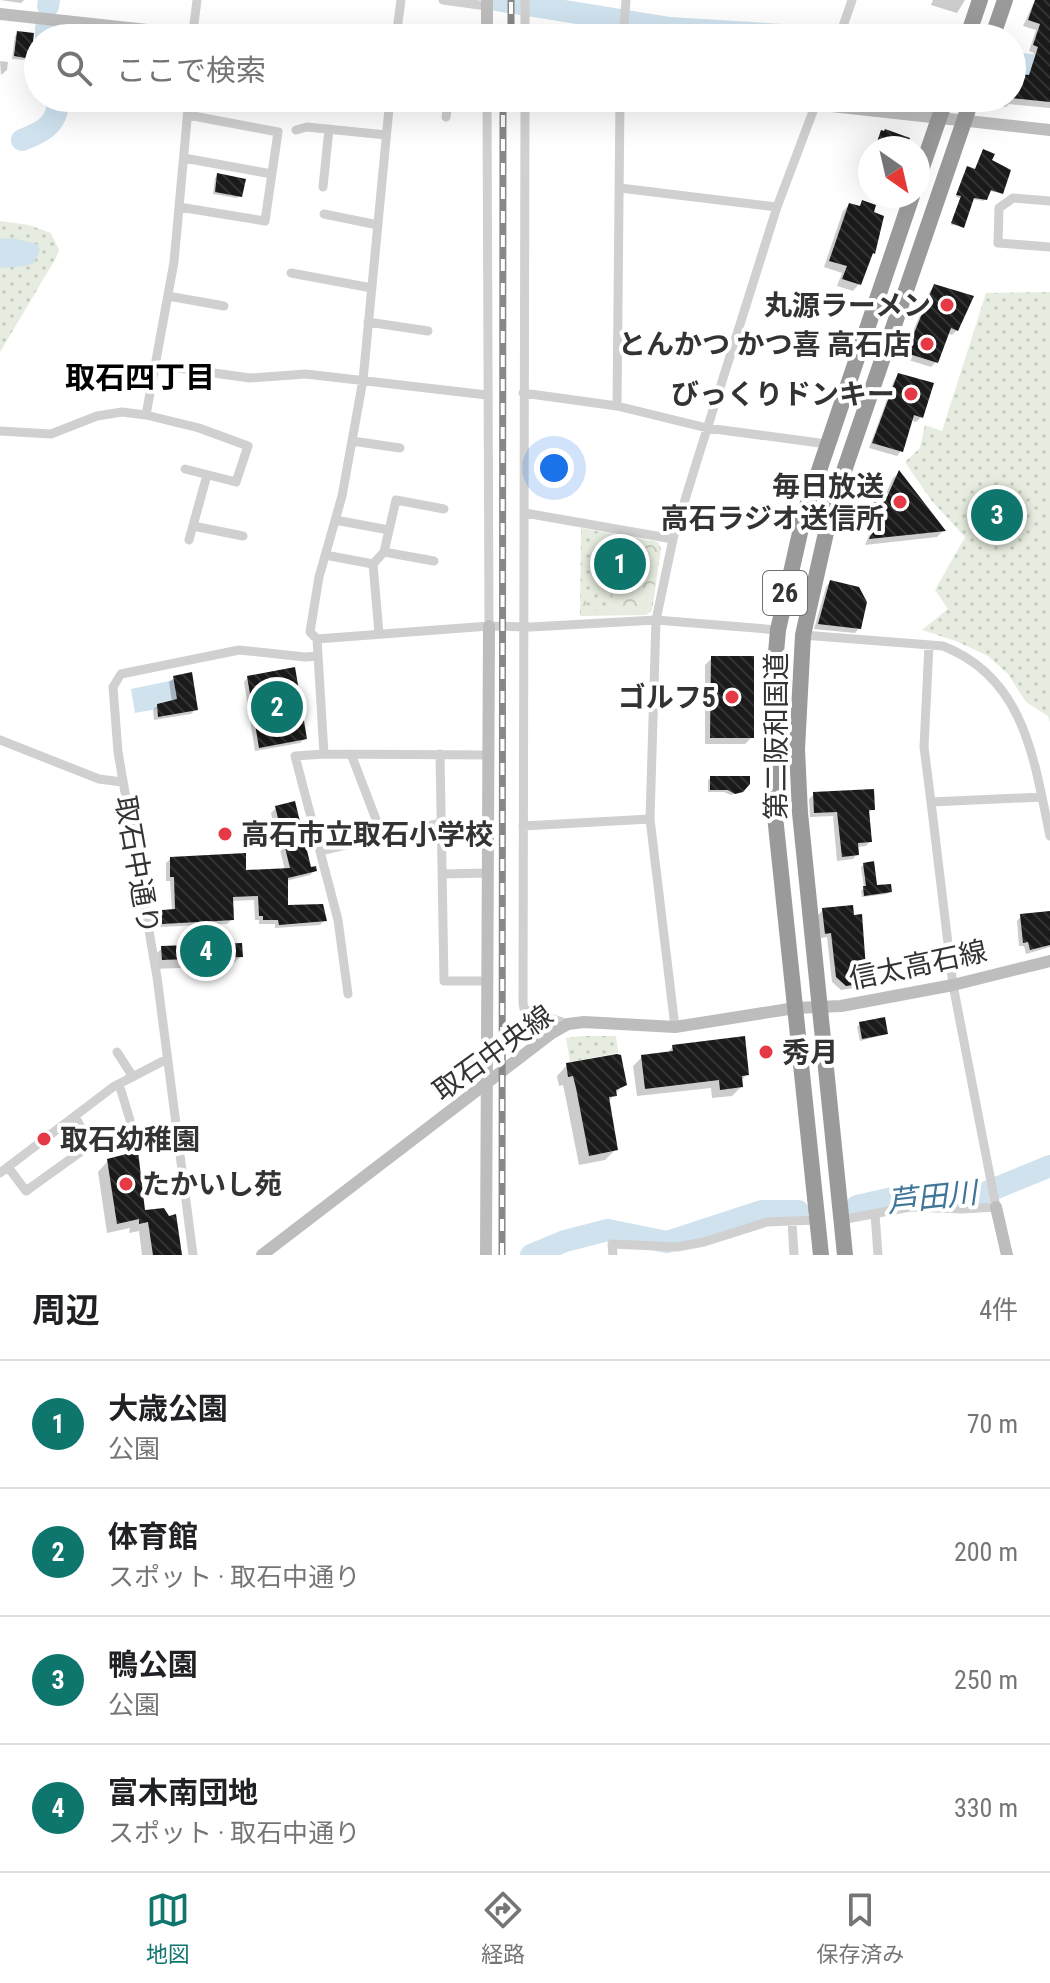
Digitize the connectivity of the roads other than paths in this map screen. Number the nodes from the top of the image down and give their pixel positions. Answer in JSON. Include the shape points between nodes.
{"nodes":[{"id":1,"x":197,"y":0,"type":"edge"},
{"id":2,"x":401,"y":0,"type":"edge"},
{"id":3,"x":443,"y":0,"type":"edge"},
{"id":4,"x":626,"y":0,"type":"edge"},
{"id":5,"x":852,"y":0,"type":"edge"},
{"id":6,"x":980,"y":0,"type":"edge"},
{"id":7,"x":1005,"y":0,"type":"edge"},
{"id":8,"x":487,"y":3,"type":"edge"},
{"id":9,"x":0,"y":14,"type":"edge"},
{"id":10,"x":86,"y":24,"type":"edge"},
{"id":11,"x":194,"y":24,"type":"edge"},
{"id":12,"x":398,"y":24,"type":"edge"},
{"id":13,"x":487,"y":24,"type":"edge"},
{"id":14,"x":624,"y":24,"type":"edge"},
{"id":15,"x":844,"y":24,"type":"edge"},
{"id":16,"x":972,"y":24,"type":"edge"},
{"id":17,"x":997,"y":24,"type":"edge"},
{"id":18,"x":188,"y":112,"type":"edge"},
{"id":19,"x":388,"y":112,"type":"edge"},
{"id":20,"x":447,"y":112,"type":"edge"},
{"id":21,"x":487,"y":112,"type":"edge"},
{"id":22,"x":525,"y":112,"type":"edge"},
{"id":23,"x":620,"y":112,"type":"edge"},
{"id":24,"x":813,"y":112,"type":"edge"},
{"id":25,"x":891,"y":112,"type":"edge"},
{"id":26,"x":941,"y":112,"type":"edge"},
{"id":27,"x":967,"y":112,"type":"edge"},
{"id":28,"x":188,"y":115,"type":"junction"},
{"id":29,"x":446,"y":117,"type":"dead end"},
{"id":30,"x":938,"y":119,"type":"junction"},
{"id":31,"x":964,"y":121,"type":"junction"},
{"id":32,"x":329,"y":129,"type":"junction"},
{"id":33,"x":296,"y":130,"type":"dead end"},
{"id":34,"x":1050,"y":130,"type":"edge"},
{"id":35,"x":386,"y":135,"type":"junction"},
{"id":36,"x":930,"y":143,"type":"edge"},
{"id":37,"x":184,"y":158,"type":"junction"},
{"id":38,"x":272,"y":174,"type":"junction"},
{"id":39,"x":323,"y":187,"type":"dead end"},
{"id":40,"x":620,"y":188,"type":"junction"},
{"id":41,"x":1050,"y":201,"type":"edge"},
{"id":42,"x":179,"y":207,"type":"junction"},
{"id":43,"x":777,"y":207,"type":"junction"},
{"id":44,"x":908,"y":208,"type":"edge"},
{"id":45,"x":324,"y":214,"type":"dead end"},
{"id":46,"x":378,"y":225,"type":"junction"},
{"id":47,"x":1050,"y":247,"type":"edge"},
{"id":48,"x":291,"y":273,"type":"dead end"},
{"id":49,"x":372,"y":288,"type":"junction"},
{"id":50,"x":168,"y":296,"type":"junction"},
{"id":51,"x":224,"y":306,"type":"dead end"},
{"id":52,"x":368,"y":322,"type":"junction"},
{"id":53,"x":428,"y":331,"type":"dead end"},
{"id":54,"x":156,"y":365,"type":"junction"},
{"id":55,"x":363,"y":380,"type":"junction"},
{"id":56,"x":523,"y":393,"type":"junction"},
{"id":57,"x":487,"y":395,"type":"junction"},
{"id":58,"x":617,"y":406,"type":"junction"},
{"id":59,"x":146,"y":415,"type":"junction"},
{"id":60,"x":707,"y":428,"type":"junction"},
{"id":61,"x":0,"y":431,"type":"edge"},
{"id":62,"x":352,"y":441,"type":"junction"},
{"id":63,"x":827,"y":444,"type":"junction"},
{"id":64,"x":400,"y":448,"type":"dead end"},
{"id":65,"x":185,"y":469,"type":"dead end"},
{"id":66,"x":207,"y":475,"type":"junction"},
{"id":67,"x":444,"y":509,"type":"dead end"},
{"id":68,"x":525,"y":513,"type":"junction"},
{"id":69,"x":335,"y":520,"type":"junction"},
{"id":70,"x":193,"y":526,"type":"junction"},
{"id":71,"x":389,"y":530,"type":"junction"},
{"id":72,"x":243,"y":536,"type":"dead end"},
{"id":73,"x":673,"y":539,"type":"junction"},
{"id":74,"x":189,"y":540,"type":"dead end"},
{"id":75,"x":384,"y":552,"type":"junction"},
{"id":76,"x":325,"y":555,"type":"junction"},
{"id":77,"x":434,"y":561,"type":"dead end"},
{"id":78,"x":373,"y":564,"type":"junction"},
{"id":79,"x":656,"y":620,"type":"junction"},
{"id":80,"x":489,"y":626,"type":"junction"},
{"id":81,"x":524,"y":626,"type":"junction"},
{"id":82,"x":778,"y":630,"type":"junction"},
{"id":83,"x":379,"y":634,"type":"junction"},
{"id":84,"x":803,"y":635,"type":"junction"},
{"id":85,"x":317,"y":639,"type":"junction"},
{"id":86,"x":929,"y":645,"type":"junction"},
{"id":87,"x":318,"y":656,"type":"junction"},
{"id":88,"x":0,"y":740,"type":"edge"},
{"id":89,"x":324,"y":754,"type":"junction"},
{"id":90,"x":351,"y":754,"type":"junction"},
{"id":91,"x":440,"y":754,"type":"junction"},
{"id":92,"x":489,"y":755,"type":"junction"},
{"id":93,"x":122,"y":782,"type":"junction"},
{"id":94,"x":1042,"y":797,"type":"junction"},
{"id":95,"x":931,"y":802,"type":"junction"},
{"id":96,"x":650,"y":819,"type":"junction"},
{"id":97,"x":441,"y":823,"type":"junction"},
{"id":98,"x":523,"y":826,"type":"junction"},
{"id":99,"x":382,"y":835,"type":"junction"},
{"id":100,"x":1050,"y":836,"type":"edge"},
{"id":101,"x":320,"y":851,"type":"junction"},
{"id":102,"x":488,"y":873,"type":"junction"},
{"id":103,"x":442,"y":874,"type":"junction"},
{"id":104,"x":1050,"y":961,"type":"edge"},
{"id":105,"x":488,"y":981,"type":"junction"},
{"id":106,"x":953,"y":985,"type":"junction"},
{"id":107,"x":348,"y":994,"type":"dead end"},
{"id":108,"x":795,"y":1008,"type":"junction"},
{"id":109,"x":819,"y":1008,"type":"junction"},
{"id":110,"x":568,"y":1024,"type":"junction"},
{"id":111,"x":675,"y":1027,"type":"junction"},
{"id":112,"x":117,"y":1052,"type":"dead end"},
{"id":113,"x":167,"y":1059,"type":"junction"},
{"id":114,"x":133,"y":1077,"type":"junction"},
{"id":115,"x":119,"y":1084,"type":"junction"},
{"id":116,"x":488,"y":1084,"type":"junction"},
{"id":117,"x":75,"y":1116,"type":"junction"},
{"id":118,"x":130,"y":1120,"type":"dead end"},
{"id":119,"x":4,"y":1170,"type":"edge"},
{"id":120,"x":995,"y":1202,"type":"junction"},
{"id":121,"x":875,"y":1214,"type":"junction"},
{"id":122,"x":817,"y":1220,"type":"junction"},
{"id":123,"x":841,"y":1220,"type":"junction"},
{"id":124,"x":792,"y":1222,"type":"junction"},
{"id":125,"x":193,"y":1255,"type":"edge"},
{"id":126,"x":262,"y":1255,"type":"edge"},
{"id":127,"x":486,"y":1255,"type":"edge"},
{"id":128,"x":613,"y":1255,"type":"edge"},
{"id":129,"x":794,"y":1255,"type":"edge"},
{"id":130,"x":821,"y":1255,"type":"edge"},
{"id":131,"x":845,"y":1255,"type":"edge"},
{"id":132,"x":878,"y":1255,"type":"edge"},
{"id":133,"x":1007,"y":1255,"type":"edge"}],
"edges":[{"from":1,"to":11,"type":"street"},
{"from":2,"to":12,"type":"street"},
{"from":3,"to":8,"type":"street"},
{"from":4,"to":14,"type":"street"},
{"from":5,"to":15,"type":"street"},
{"from":6,"to":16,"type":"highway"},
{"from":7,"to":17,"type":"highway"},
{"from":8,"to":13,"type":"street"},
{"from":9,"to":10,"type":"street"},
{"from":18,"to":28,"type":"street"},
{"from":19,"to":35,"type":"street"},
{"from":20,"to":29,"type":"street"},
{"from":21,"to":57,"type":"street"},
{"from":22,"to":56,"type":"street"},
{"from":23,"to":40,"type":"street"},
{"from":24,"to":43,"type":"street"},
{"from":25,"to":30,"type":"street"},
{"from":26,"to":30,"type":"highway"},
{"from":27,"to":31,"type":"highway","name":"第二阪和国道","number":"26"},
{"from":28,"to":37,"type":"street"},
{"from":28,"to":38,"type":"street","via":[[278,132]]},
{"from":30,"to":31,"type":"street"},
{"from":30,"to":36,"type":"highway"},
{"from":31,"to":34,"type":"street"},
{"from":31,"to":84,"type":"highway","name":"第二阪和国道","number":"26","via":[[832,506]]},
{"from":32,"to":33,"type":"street"},
{"from":32,"to":35,"type":"street"},
{"from":32,"to":39,"type":"street"},
{"from":35,"to":46,"type":"street"},
{"from":37,"to":38,"type":"street"},
{"from":37,"to":42,"type":"street"},
{"from":38,"to":42,"type":"street","via":[[265,221]]},
{"from":40,"to":43,"type":"street"},
{"from":40,"to":58,"type":"street"},
{"from":41,"to":47,"type":"street","via":[[1013,198],[999,208],[998,243]]},
{"from":42,"to":50,"type":"street"},
{"from":43,"to":60,"type":"street"},
{"from":44,"to":63,"type":"highway","name":"第二阪和国道","number":"26"},
{"from":45,"to":46,"type":"street"},
{"from":46,"to":49,"type":"street"},
{"from":48,"to":49,"type":"street"},
{"from":49,"to":52,"type":"street"},
{"from":50,"to":51,"type":"street"},
{"from":50,"to":54,"type":"street"},
{"from":52,"to":53,"type":"street"},
{"from":52,"to":55,"type":"street"},
{"from":54,"to":55,"type":"street","via":[[250,378],[306,374]]},
{"from":54,"to":59,"type":"street"},
{"from":55,"to":57,"type":"street"},
{"from":55,"to":62,"type":"street"},
{"from":56,"to":58,"type":"street"},
{"from":56,"to":68,"type":"street"},
{"from":57,"to":80,"type":"street"},
{"from":58,"to":60,"type":"street"},
{"from":59,"to":61,"type":"street","via":[[97,416],[51,434]]},
{"from":59,"to":66,"type":"street","via":[[248,446],[236,482]]},
{"from":60,"to":63,"type":"street"},
{"from":60,"to":73,"type":"street"},
{"from":62,"to":64,"type":"street"},
{"from":62,"to":69,"type":"street"},
{"from":63,"to":82,"type":"highway","name":"第二阪和国道","number":"26","via":[[804,515]]},
{"from":65,"to":66,"type":"street"},
{"from":66,"to":70,"type":"street"},
{"from":67,"to":71,"type":"street","via":[[396,500]]},
{"from":68,"to":73,"type":"street"},
{"from":68,"to":81,"type":"street"},
{"from":69,"to":71,"type":"street"},
{"from":69,"to":76,"type":"street"},
{"from":70,"to":72,"type":"street"},
{"from":70,"to":74,"type":"street"},
{"from":71,"to":75,"type":"street"},
{"from":73,"to":79,"type":"street"},
{"from":75,"to":77,"type":"street"},
{"from":75,"to":78,"type":"street"},
{"from":76,"to":78,"type":"street"},
{"from":76,"to":85,"type":"street","via":[[310,632]]},
{"from":78,"to":83,"type":"street"},
{"from":79,"to":81,"type":"street"},
{"from":79,"to":82,"type":"street"},
{"from":79,"to":96,"type":"street"},
{"from":80,"to":81,"type":"street"},
{"from":80,"to":83,"type":"street"},
{"from":80,"to":92,"type":"street"},
{"from":81,"to":98,"type":"street"},
{"from":82,"to":108,"type":"highway","name":"第二阪和国道","number":"26","via":[[772,762]]},
{"from":83,"to":85,"type":"street"},
{"from":84,"to":86,"type":"street"},
{"from":84,"to":109,"type":"highway","name":"第二阪和国道","number":"26","via":[[797,749]]},
{"from":85,"to":87,"type":"street"},
{"from":86,"to":94,"type":"street","via":[[959,652],[996,681],[1023,726]]},
{"from":86,"to":95,"type":"street","via":[[924,747]]},
{"from":87,"to":89,"type":"street"},
{"from":87,"to":93,"type":"street","name":"取石中通り","via":[[239,650],[121,674],[113,687]]},
{"from":88,"to":93,"type":"street","via":[[99,779]]},
{"from":89,"to":90,"type":"street"},
{"from":89,"to":101,"type":"street","via":[[295,756]]},
{"from":90,"to":91,"type":"street"},
{"from":90,"to":99,"type":"street"},
{"from":91,"to":92,"type":"street"},
{"from":91,"to":97,"type":"street"},
{"from":92,"to":102,"type":"street"},
{"from":93,"to":113,"type":"street","name":"取石中通り"},
{"from":94,"to":95,"type":"street"},
{"from":94,"to":100,"type":"street"},
{"from":95,"to":106,"type":"street"},
{"from":96,"to":98,"type":"street"},
{"from":96,"to":111,"type":"street"},
{"from":97,"to":99,"type":"street"},
{"from":97,"to":103,"type":"street"},
{"from":98,"to":110,"type":"street","via":[[524,1009]]},
{"from":99,"to":101,"type":"street"},
{"from":101,"to":107,"type":"street","via":[[338,920]]},
{"from":102,"to":103,"type":"street"},
{"from":102,"to":105,"type":"street"},
{"from":103,"to":105,"type":"street","via":[[444,981]]},
{"from":104,"to":106,"type":"street","name":"信太高石線"},
{"from":105,"to":116,"type":"street"},
{"from":106,"to":109,"type":"street","name":"信太高石線"},
{"from":106,"to":120,"type":"street"},
{"from":108,"to":109,"type":"street","name":"信太高石線"},
{"from":108,"to":111,"type":"street","name":"取石中央線"},
{"from":108,"to":122,"type":"highway","name":"第二阪和国道","number":"26"},
{"from":109,"to":123,"type":"highway","name":"第二阪和国道","number":"26"},
{"from":110,"to":111,"type":"street","name":"取石中央線"},
{"from":110,"to":116,"type":"street","name":"取石中央線"},
{"from":112,"to":114,"type":"street"},
{"from":113,"to":114,"type":"street"},
{"from":113,"to":125,"type":"street","name":"取石中通り"},
{"from":114,"to":115,"type":"street"},
{"from":115,"to":117,"type":"street"},
{"from":115,"to":118,"type":"street"},
{"from":116,"to":126,"type":"street","name":"取石中央線"},
{"from":116,"to":127,"type":"street"},
{"from":117,"to":119,"type":"street"},
{"from":117,"to":119,"type":"street","via":[[90,1145],[26,1191]]},
{"from":120,"to":121,"type":"street"},
{"from":120,"to":133,"type":"street"},
{"from":121,"to":123,"type":"street"},
{"from":121,"to":132,"type":"street"},
{"from":122,"to":124,"type":"street"},
{"from":122,"to":130,"type":"highway","name":"第二阪和国道","number":"26"},
{"from":123,"to":131,"type":"highway","name":"第二阪和国道","number":"26"},
{"from":124,"to":128,"type":"street","via":[[767,1222],[677,1247],[612,1244]]},
{"from":124,"to":129,"type":"street"}]}
